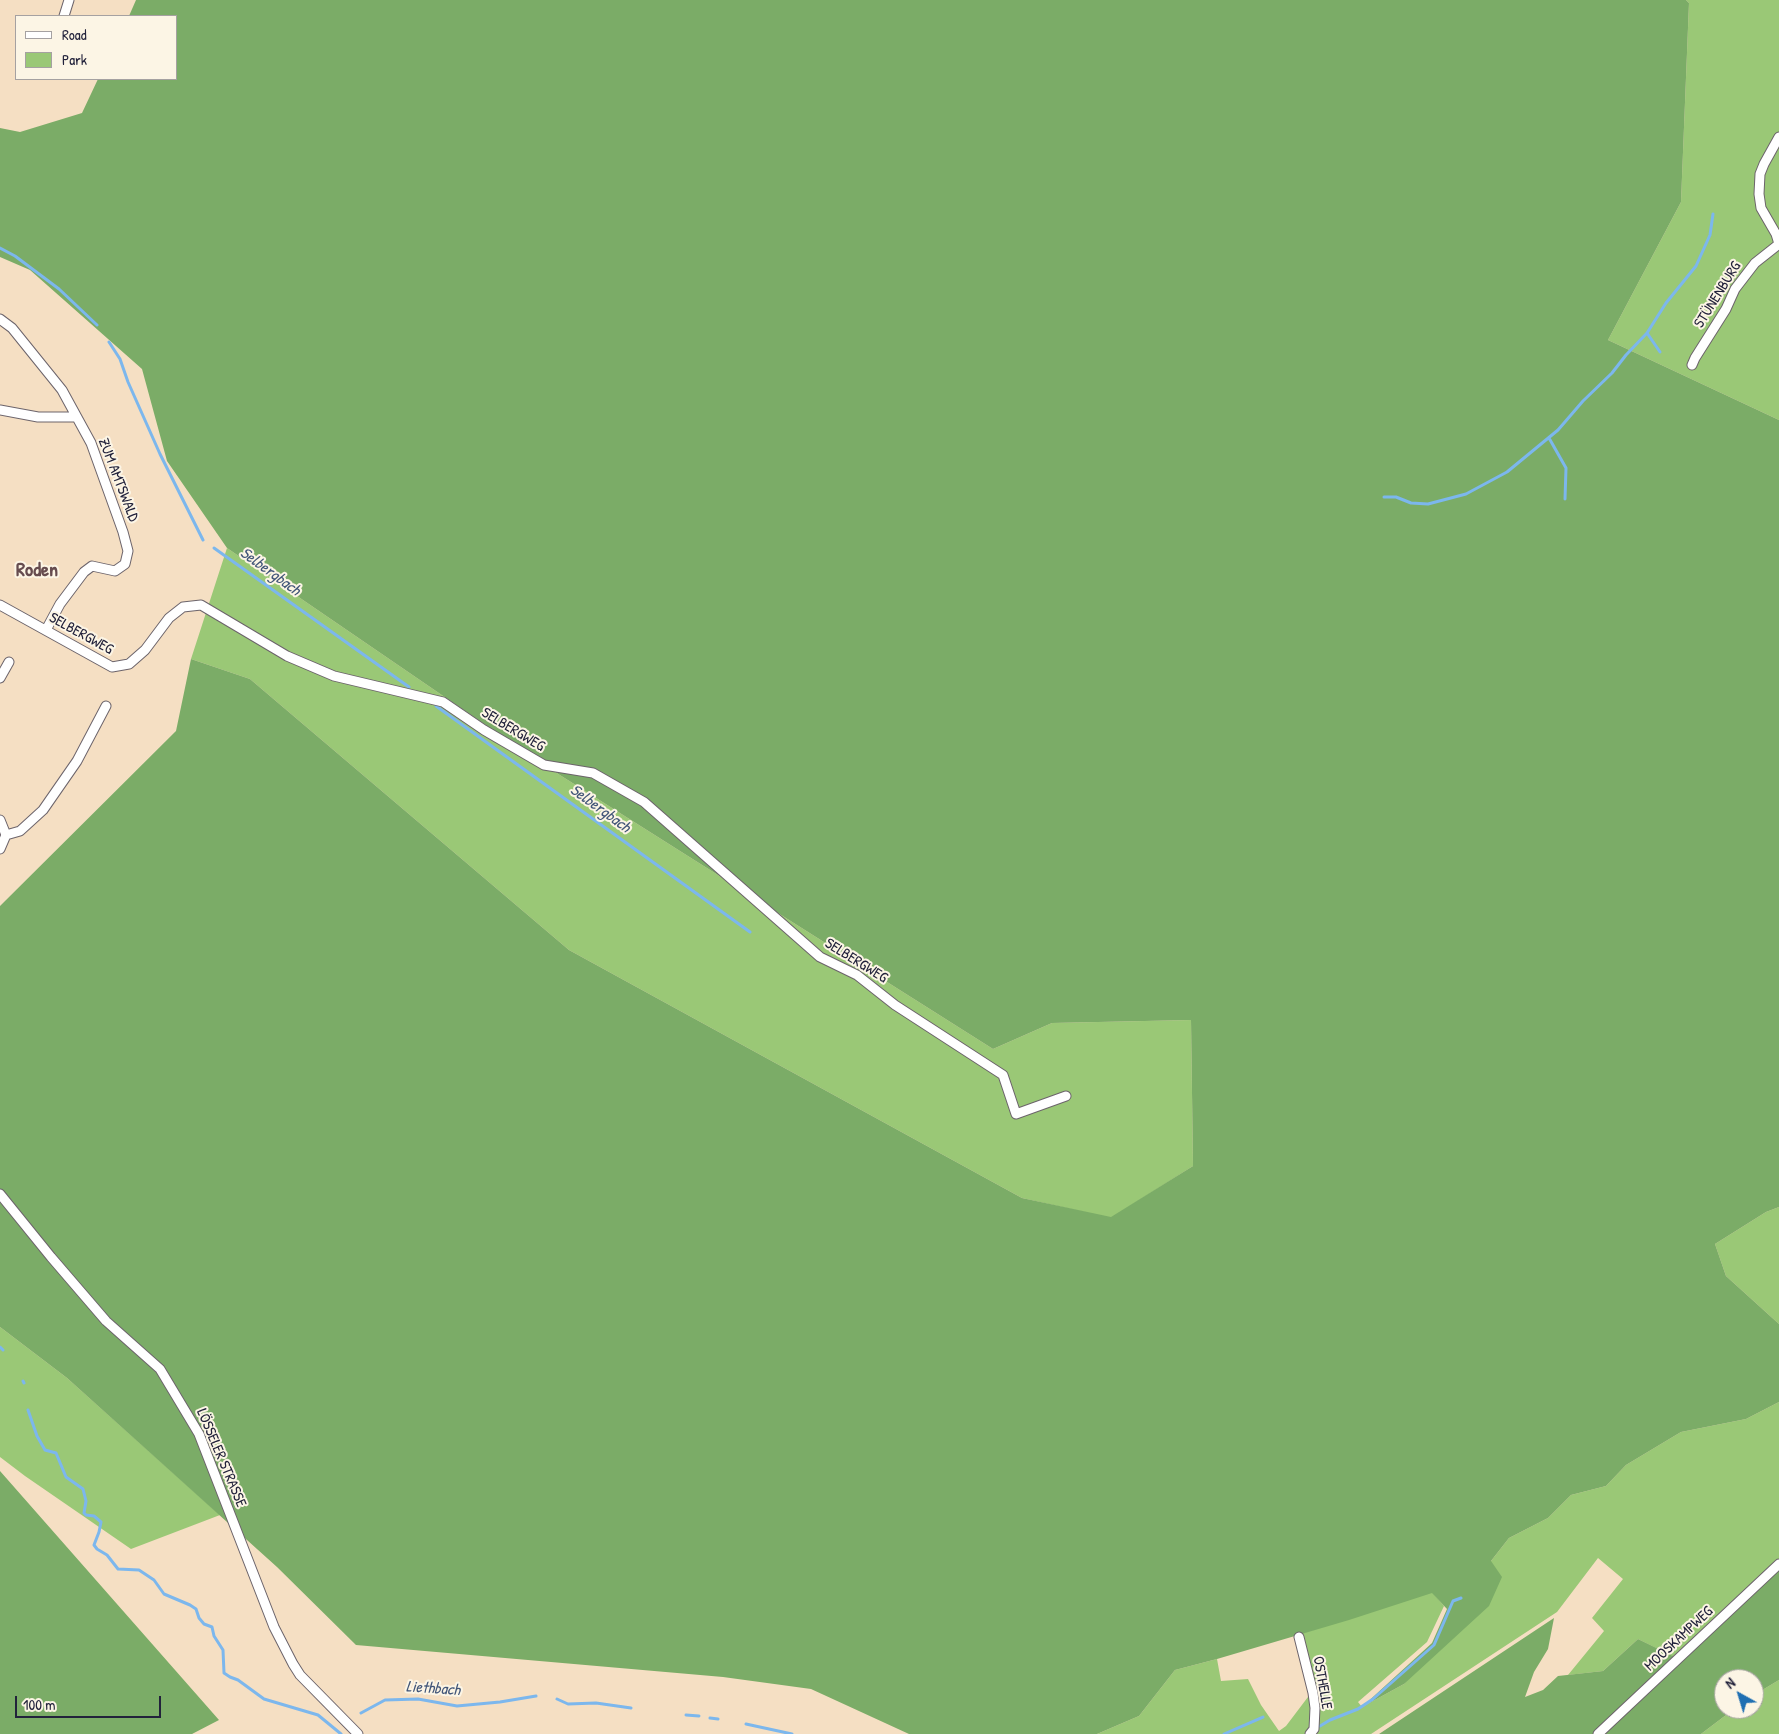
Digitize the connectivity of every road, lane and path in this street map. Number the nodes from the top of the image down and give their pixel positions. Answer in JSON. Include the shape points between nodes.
{"nodes":[{"id":1,"x":69,"y":0,"type":"edge"},
{"id":2,"x":64,"y":15,"type":"edge"},
{"id":3,"x":1779,"y":137,"type":"edge"},
{"id":4,"x":0,"y":319,"type":"edge"},
{"id":5,"x":1692,"y":365,"type":"dead end"},
{"id":6,"x":0,"y":410,"type":"edge"},
{"id":7,"x":76,"y":417,"type":"junction"},
{"id":8,"x":0,"y":605,"type":"edge"},
{"id":9,"x":46,"y":630,"type":"junction"},
{"id":10,"x":10,"y":662,"type":"dead end"},
{"id":11,"x":0,"y":678,"type":"edge"},
{"id":12,"x":106,"y":706,"type":"dead end"},
{"id":13,"x":0,"y":820,"type":"edge"},
{"id":14,"x":6,"y":835,"type":"junction"},
{"id":15,"x":0,"y":849,"type":"edge"},
{"id":16,"x":1066,"y":1096,"type":"dead end"},
{"id":17,"x":0,"y":1194,"type":"edge"},
{"id":18,"x":1779,"y":1564,"type":"edge"},
{"id":19,"x":1299,"y":1637,"type":"dead end"},
{"id":20,"x":358,"y":1734,"type":"edge"},
{"id":21,"x":1310,"y":1734,"type":"edge"},
{"id":22,"x":1598,"y":1734,"type":"edge"}],
"edges":[{"from":1,"to":2,"type":"street"},
{"from":3,"to":5,"type":"street","name":"STÜNENBURG","via":[[1760,174],[1759,194],[1761,208],[1779,244],[1755,263],[1735,289]]},
{"from":4,"to":7,"type":"street","name":"ZUM AMTSWALD","via":[[35,354],[62,390]]},
{"from":6,"to":7,"type":"street","via":[[38,418]]},
{"from":7,"to":9,"type":"street","name":"ZUM AMTSWALD","via":[[91,443],[128,551],[125,564],[114,572],[92,566],[84,572],[60,604]]},
{"from":8,"to":9,"type":"street","name":"SELBERGWEG"},
{"from":9,"to":16,"type":"street","name":"SELBERGWEG","via":[[112,667],[129,664],[146,650],[169,618],[184,607],[201,604],[286,656],[334,676],[443,702],[544,765],[593,773],[644,802],[820,956],[857,975],[895,1005],[1003,1075],[1016,1114]]},
{"from":10,"to":11,"type":"street"},
{"from":12,"to":14,"type":"street","via":[[77,761],[43,810],[20,832]]},
{"from":13,"to":14,"type":"street"},
{"from":14,"to":15,"type":"street"},
{"from":17,"to":20,"type":"street","name":"LÖSSELER STRASSE","via":[[106,1320],[160,1369],[199,1434],[274,1627],[293,1664]]},
{"from":18,"to":22,"type":"street","name":"MOOSKAMPWEG"},
{"from":19,"to":21,"type":"street","name":"OSTHELLE","via":[[1315,1708],[1314,1729]]}]}
